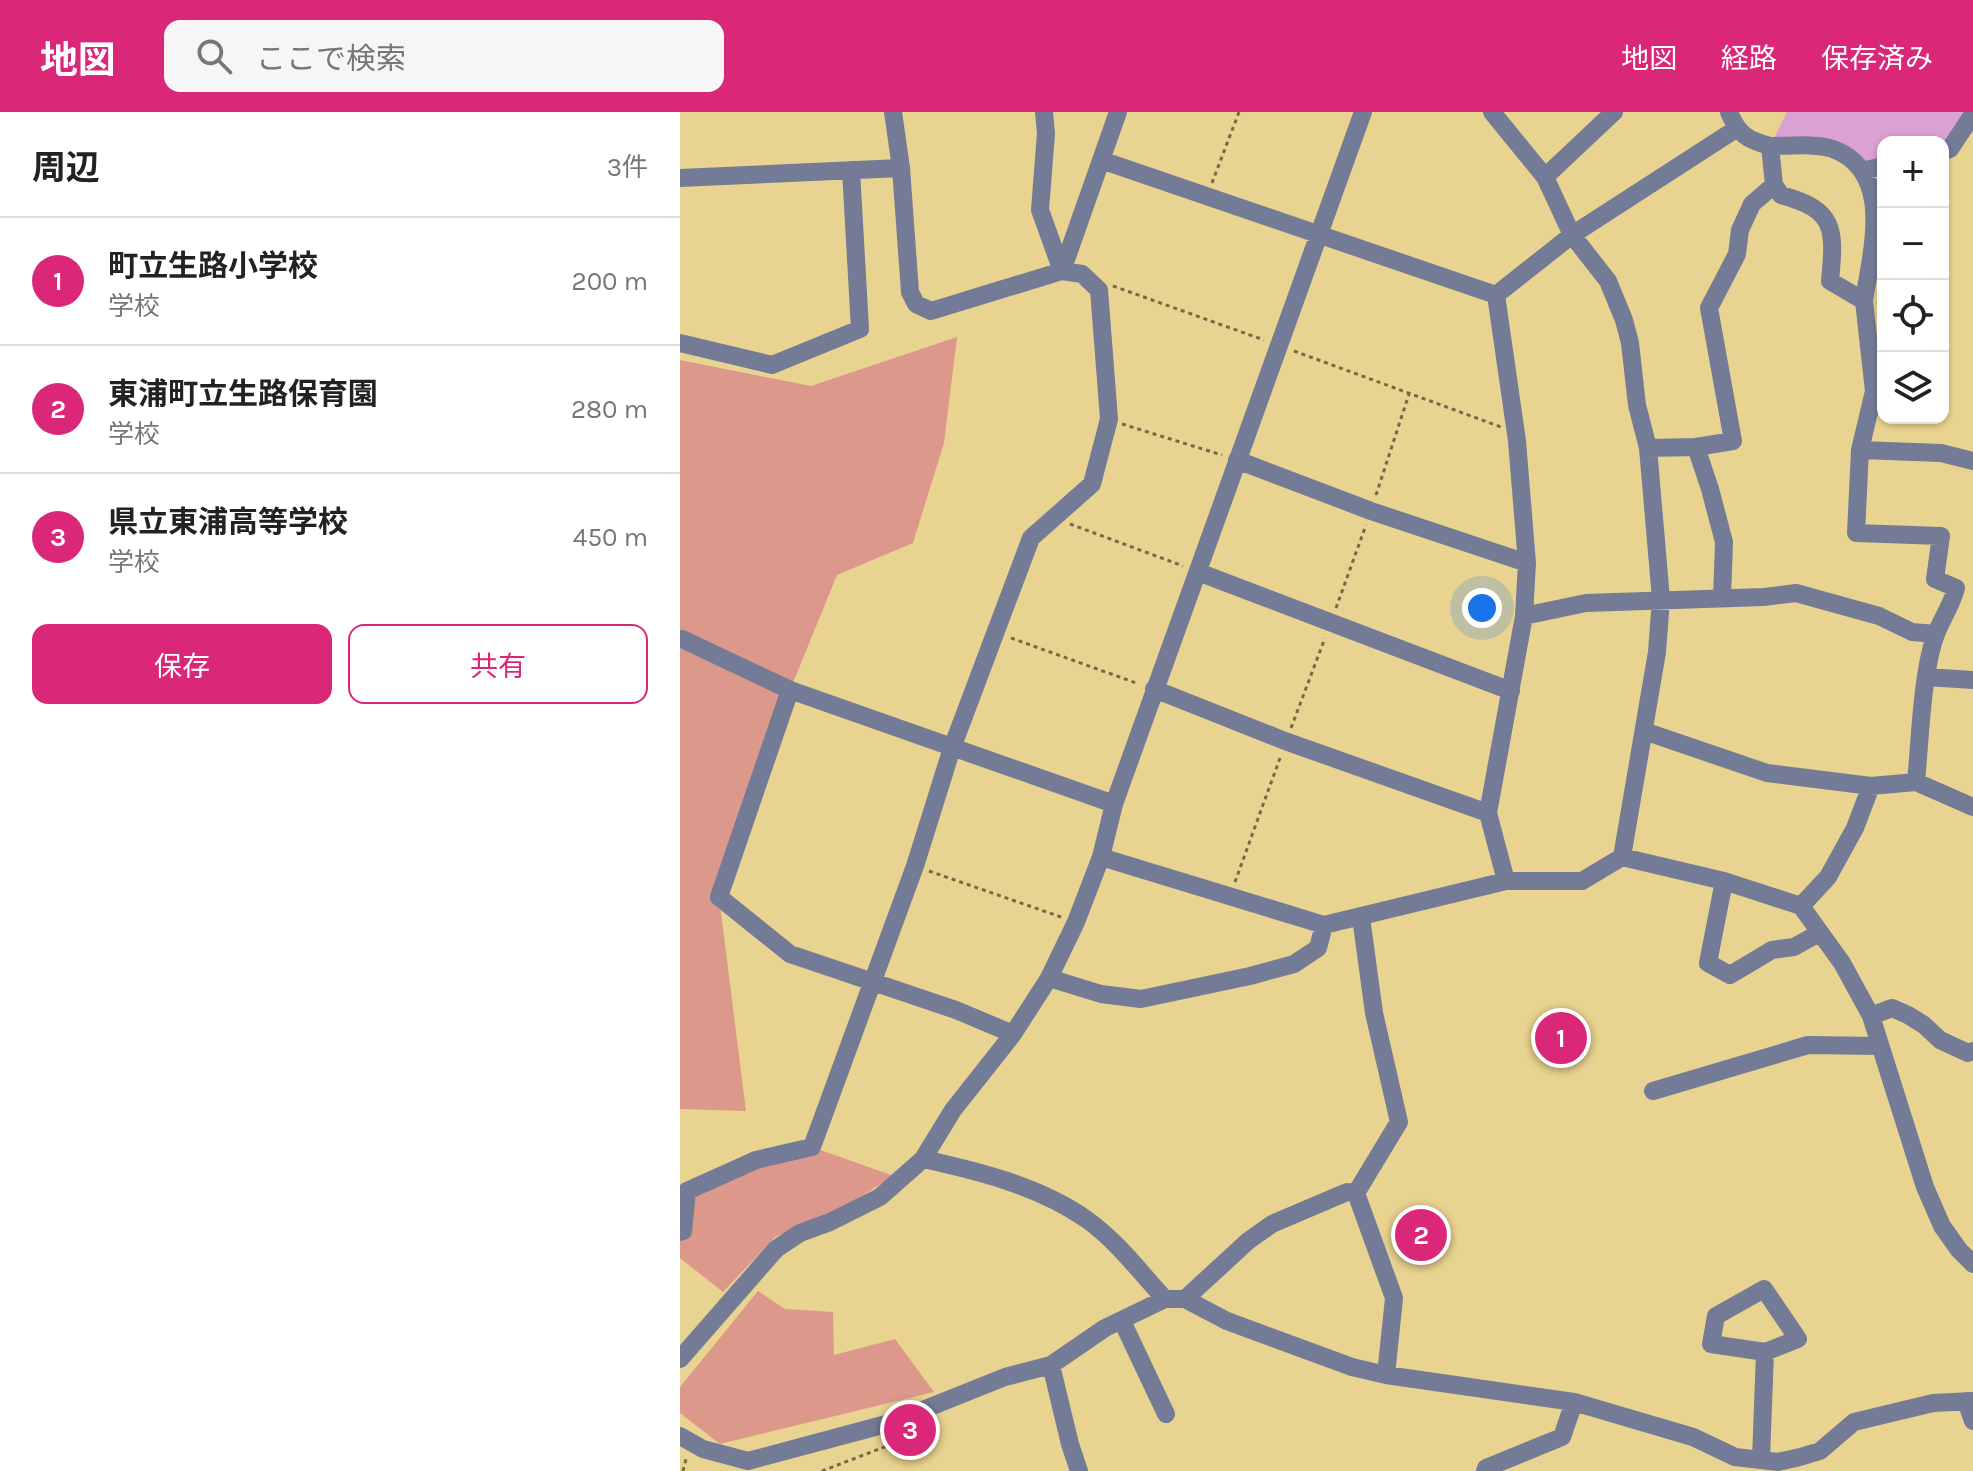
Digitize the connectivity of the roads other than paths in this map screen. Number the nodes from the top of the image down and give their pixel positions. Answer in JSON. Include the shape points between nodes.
{"nodes":[{"id":1,"x":893,"y":112,"type":"edge"},
{"id":2,"x":1044,"y":112,"type":"edge"},
{"id":3,"x":1118,"y":112,"type":"edge"},
{"id":4,"x":1363,"y":112,"type":"edge"},
{"id":5,"x":1492,"y":112,"type":"edge"},
{"id":6,"x":1614,"y":112,"type":"edge"},
{"id":7,"x":1973,"y":114,"type":"edge"},
{"id":8,"x":1733,"y":121,"type":"edge"},
{"id":9,"x":1770,"y":146,"type":"junction"},
{"id":10,"x":1949,"y":149,"type":"edge"},
{"id":11,"x":1101,"y":160,"type":"junction"},
{"id":12,"x":1877,"y":167,"type":"edge"},
{"id":13,"x":901,"y":168,"type":"junction"},
{"id":14,"x":851,"y":170,"type":"junction"},
{"id":15,"x":1862,"y":171,"type":"junction"},
{"id":16,"x":1545,"y":177,"type":"junction"},
{"id":17,"x":680,"y":178,"type":"edge"},
{"id":18,"x":1774,"y":185,"type":"junction"},
{"id":19,"x":1318,"y":233,"type":"junction"},
{"id":20,"x":1572,"y":235,"type":"junction"},
{"id":21,"x":1062,"y":271,"type":"junction"},
{"id":22,"x":1496,"y":295,"type":"junction"},
{"id":23,"x":1864,"y":301,"type":"junction"},
{"id":24,"x":680,"y":343,"type":"edge"},
{"id":25,"x":1696,"y":447,"type":"junction"},
{"id":26,"x":1648,"y":448,"type":"junction"},
{"id":27,"x":1860,"y":450,"type":"junction"},
{"id":28,"x":1237,"y":460,"type":"junction"},
{"id":29,"x":1973,"y":461,"type":"edge"},
{"id":30,"x":1527,"y":563,"type":"junction"},
{"id":31,"x":1198,"y":572,"type":"junction"},
{"id":32,"x":1722,"y":598,"type":"junction"},
{"id":33,"x":1661,"y":599,"type":"junction"},
{"id":34,"x":1524,"y":616,"type":"junction"},
{"id":35,"x":1936,"y":634,"type":"junction"},
{"id":36,"x":682,"y":639,"type":"edge"},
{"id":37,"x":1927,"y":677,"type":"junction"},
{"id":38,"x":1973,"y":680,"type":"edge"},
{"id":39,"x":1154,"y":689,"type":"junction"},
{"id":40,"x":790,"y":690,"type":"junction"},
{"id":41,"x":1511,"y":691,"type":"junction"},
{"id":42,"x":1644,"y":731,"type":"junction"},
{"id":43,"x":952,"y":748,"type":"junction"},
{"id":44,"x":1916,"y":782,"type":"junction"},
{"id":45,"x":1871,"y":786,"type":"junction"},
{"id":46,"x":1114,"y":804,"type":"junction"},
{"id":47,"x":1973,"y":807,"type":"edge"},
{"id":48,"x":1488,"y":813,"type":"junction"},
{"id":49,"x":1101,"y":857,"type":"junction"},
{"id":50,"x":1622,"y":857,"type":"junction"},
{"id":51,"x":1506,"y":881,"type":"junction"},
{"id":52,"x":1724,"y":881,"type":"junction"},
{"id":53,"x":1801,"y":906,"type":"junction"},
{"id":54,"x":1361,"y":917,"type":"junction"},
{"id":55,"x":1324,"y":925,"type":"junction"},
{"id":56,"x":1819,"y":933,"type":"junction"},
{"id":57,"x":1049,"y":978,"type":"junction"},
{"id":58,"x":872,"y":981,"type":"junction"},
{"id":59,"x":1871,"y":1016,"type":"junction"},
{"id":60,"x":1013,"y":1034,"type":"junction"},
{"id":61,"x":1880,"y":1046,"type":"junction"},
{"id":62,"x":1973,"y":1051,"type":"edge"},
{"id":63,"x":1653,"y":1091,"type":"dead end"},
{"id":64,"x":923,"y":1159,"type":"junction"},
{"id":65,"x":1356,"y":1193,"type":"junction"},
{"id":66,"x":680,"y":1232,"type":"edge"},
{"id":67,"x":1973,"y":1264,"type":"edge"},
{"id":68,"x":1165,"y":1299,"type":"junction"},
{"id":69,"x":1185,"y":1299,"type":"junction"},
{"id":70,"x":1122,"y":1321,"type":"junction"},
{"id":71,"x":1765,"y":1352,"type":"junction"},
{"id":72,"x":680,"y":1359,"type":"edge"},
{"id":73,"x":1051,"y":1365,"type":"junction"},
{"id":74,"x":1386,"y":1375,"type":"junction"},
{"id":75,"x":1970,"y":1401,"type":"edge"},
{"id":76,"x":1574,"y":1402,"type":"junction"},
{"id":77,"x":1166,"y":1414,"type":"dead end"},
{"id":78,"x":1973,"y":1421,"type":"edge"},
{"id":79,"x":680,"y":1436,"type":"edge"},
{"id":80,"x":1761,"y":1459,"type":"junction"},
{"id":81,"x":1079,"y":1471,"type":"edge"},
{"id":82,"x":1485,"y":1471,"type":"edge"}],
"edges":[{"from":1,"to":13,"type":"street"},
{"from":2,"to":21,"type":"street","via":[[1040,210]]},
{"from":3,"to":11,"type":"street"},
{"from":4,"to":19,"type":"street"},
{"from":5,"to":16,"type":"street"},
{"from":6,"to":16,"type":"street"},
{"from":7,"to":10,"type":"street"},
{"from":8,"to":9,"type":"street","via":[[1750,141]]},
{"from":8,"to":20,"type":"street"},
{"from":9,"to":15,"type":"street","via":[[1830,148]]},
{"from":9,"to":18,"type":"street"},
{"from":11,"to":19,"type":"street"},
{"from":11,"to":21,"type":"street"},
{"from":12,"to":15,"type":"street"},
{"from":13,"to":14,"type":"street"},
{"from":13,"to":21,"type":"street","via":[[910,292],[916,304],[931,311]]},
{"from":14,"to":17,"type":"street"},
{"from":14,"to":24,"type":"street","via":[[860,329],[772,365]]},
{"from":15,"to":23,"type":"street","via":[[1875,199]]},
{"from":16,"to":20,"type":"street"},
{"from":18,"to":23,"type":"street","via":[[1781,195],[1823,214],[1834,241],[1830,281]]},
{"from":18,"to":25,"type":"street","via":[[1752,204],[1740,230],[1737,254],[1709,308],[1733,441]]},
{"from":19,"to":22,"type":"street"},
{"from":19,"to":28,"type":"street"},
{"from":20,"to":22,"type":"street"},
{"from":20,"to":26,"type":"street","via":[[1608,281],[1624,320]]},
{"from":21,"to":43,"type":"street","via":[[1082,274],[1099,290],[1109,419],[1092,484],[1031,538]]},
{"from":22,"to":30,"type":"street"},
{"from":23,"to":27,"type":"street","via":[[1874,391]]},
{"from":25,"to":26,"type":"street"},
{"from":25,"to":32,"type":"street","via":[[1724,542]]},
{"from":26,"to":33,"type":"street"},
{"from":27,"to":29,"type":"street","via":[[1941,453]]},
{"from":27,"to":35,"type":"street","via":[[1856,533],[1941,536],[1935,579],[1956,588]]},
{"from":28,"to":30,"type":"street"},
{"from":28,"to":31,"type":"street"},
{"from":30,"to":34,"type":"street"},
{"from":31,"to":39,"type":"street"},
{"from":31,"to":41,"type":"street"},
{"from":32,"to":33,"type":"street"},
{"from":32,"to":35,"type":"street","via":[[1796,593],[1879,616],[1912,632]]},
{"from":33,"to":34,"type":"street","via":[[1586,603]]},
{"from":33,"to":42,"type":"street"},
{"from":34,"to":41,"type":"street"},
{"from":35,"to":37,"type":"street"},
{"from":36,"to":40,"type":"street"},
{"from":37,"to":38,"type":"street"},
{"from":37,"to":44,"type":"street"},
{"from":39,"to":46,"type":"street"},
{"from":39,"to":48,"type":"street"},
{"from":40,"to":43,"type":"street"},
{"from":40,"to":58,"type":"street","via":[[719,897],[790,954]]},
{"from":41,"to":48,"type":"street"},
{"from":42,"to":45,"type":"street","via":[[1767,773]]},
{"from":42,"to":50,"type":"street"},
{"from":43,"to":46,"type":"street"},
{"from":43,"to":58,"type":"street"},
{"from":44,"to":45,"type":"street"},
{"from":44,"to":47,"type":"street"},
{"from":45,"to":53,"type":"street","via":[[1828,877]]},
{"from":46,"to":49,"type":"street"},
{"from":48,"to":51,"type":"street"},
{"from":49,"to":55,"type":"street"},
{"from":49,"to":57,"type":"street"},
{"from":50,"to":51,"type":"street","via":[[1582,881]]},
{"from":50,"to":52,"type":"street"},
{"from":51,"to":54,"type":"street"},
{"from":52,"to":53,"type":"street"},
{"from":52,"to":56,"type":"street","via":[[1708,963],[1730,975],[1772,950],[1794,947]]},
{"from":53,"to":56,"type":"street"},
{"from":54,"to":55,"type":"street"},
{"from":54,"to":65,"type":"street","via":[[1374,1013],[1399,1122]]},
{"from":55,"to":57,"type":"street","via":[[1318,948],[1294,964],[1169,994],[1141,999],[1101,994]]},
{"from":56,"to":59,"type":"street"},
{"from":57,"to":60,"type":"street"},
{"from":58,"to":60,"type":"street"},
{"from":58,"to":66,"type":"street","via":[[812,1147],[756,1160],[687,1191]]},
{"from":59,"to":61,"type":"street"},
{"from":59,"to":62,"type":"street","via":[[1892,1008],[1940,1040]]},
{"from":60,"to":64,"type":"street","via":[[953,1110]]},
{"from":61,"to":63,"type":"street","via":[[1808,1045]]},
{"from":61,"to":67,"type":"street","via":[[1925,1187],[1942,1226]]},
{"from":64,"to":68,"type":"street","via":[[975,1170],[1060,1202],[1088,1220]]},
{"from":64,"to":72,"type":"street","via":[[880,1197],[776,1249]]},
{"from":65,"to":69,"type":"street","via":[[1347,1192],[1272,1224]]},
{"from":65,"to":74,"type":"street","via":[[1394,1298]]},
{"from":68,"to":69,"type":"street"},
{"from":68,"to":70,"type":"street"},
{"from":69,"to":74,"type":"street","via":[[1227,1321]]},
{"from":70,"to":73,"type":"street"},
{"from":70,"to":77,"type":"street"},
{"from":71,"to":71,"type":"street","via":[[1798,1339],[1764,1289],[1716,1316],[1711,1344]]},
{"from":71,"to":80,"type":"street"},
{"from":73,"to":79,"type":"street","via":[[1005,1377],[890,1423],[748,1461],[703,1449]]},
{"from":73,"to":81,"type":"street"},
{"from":74,"to":76,"type":"street"},
{"from":75,"to":78,"type":"street"},
{"from":75,"to":80,"type":"street","via":[[1933,1403],[1854,1422],[1820,1451],[1778,1462]]},
{"from":76,"to":80,"type":"street","via":[[1693,1437],[1735,1457]]},
{"from":76,"to":82,"type":"street","via":[[1562,1437]]}]}
